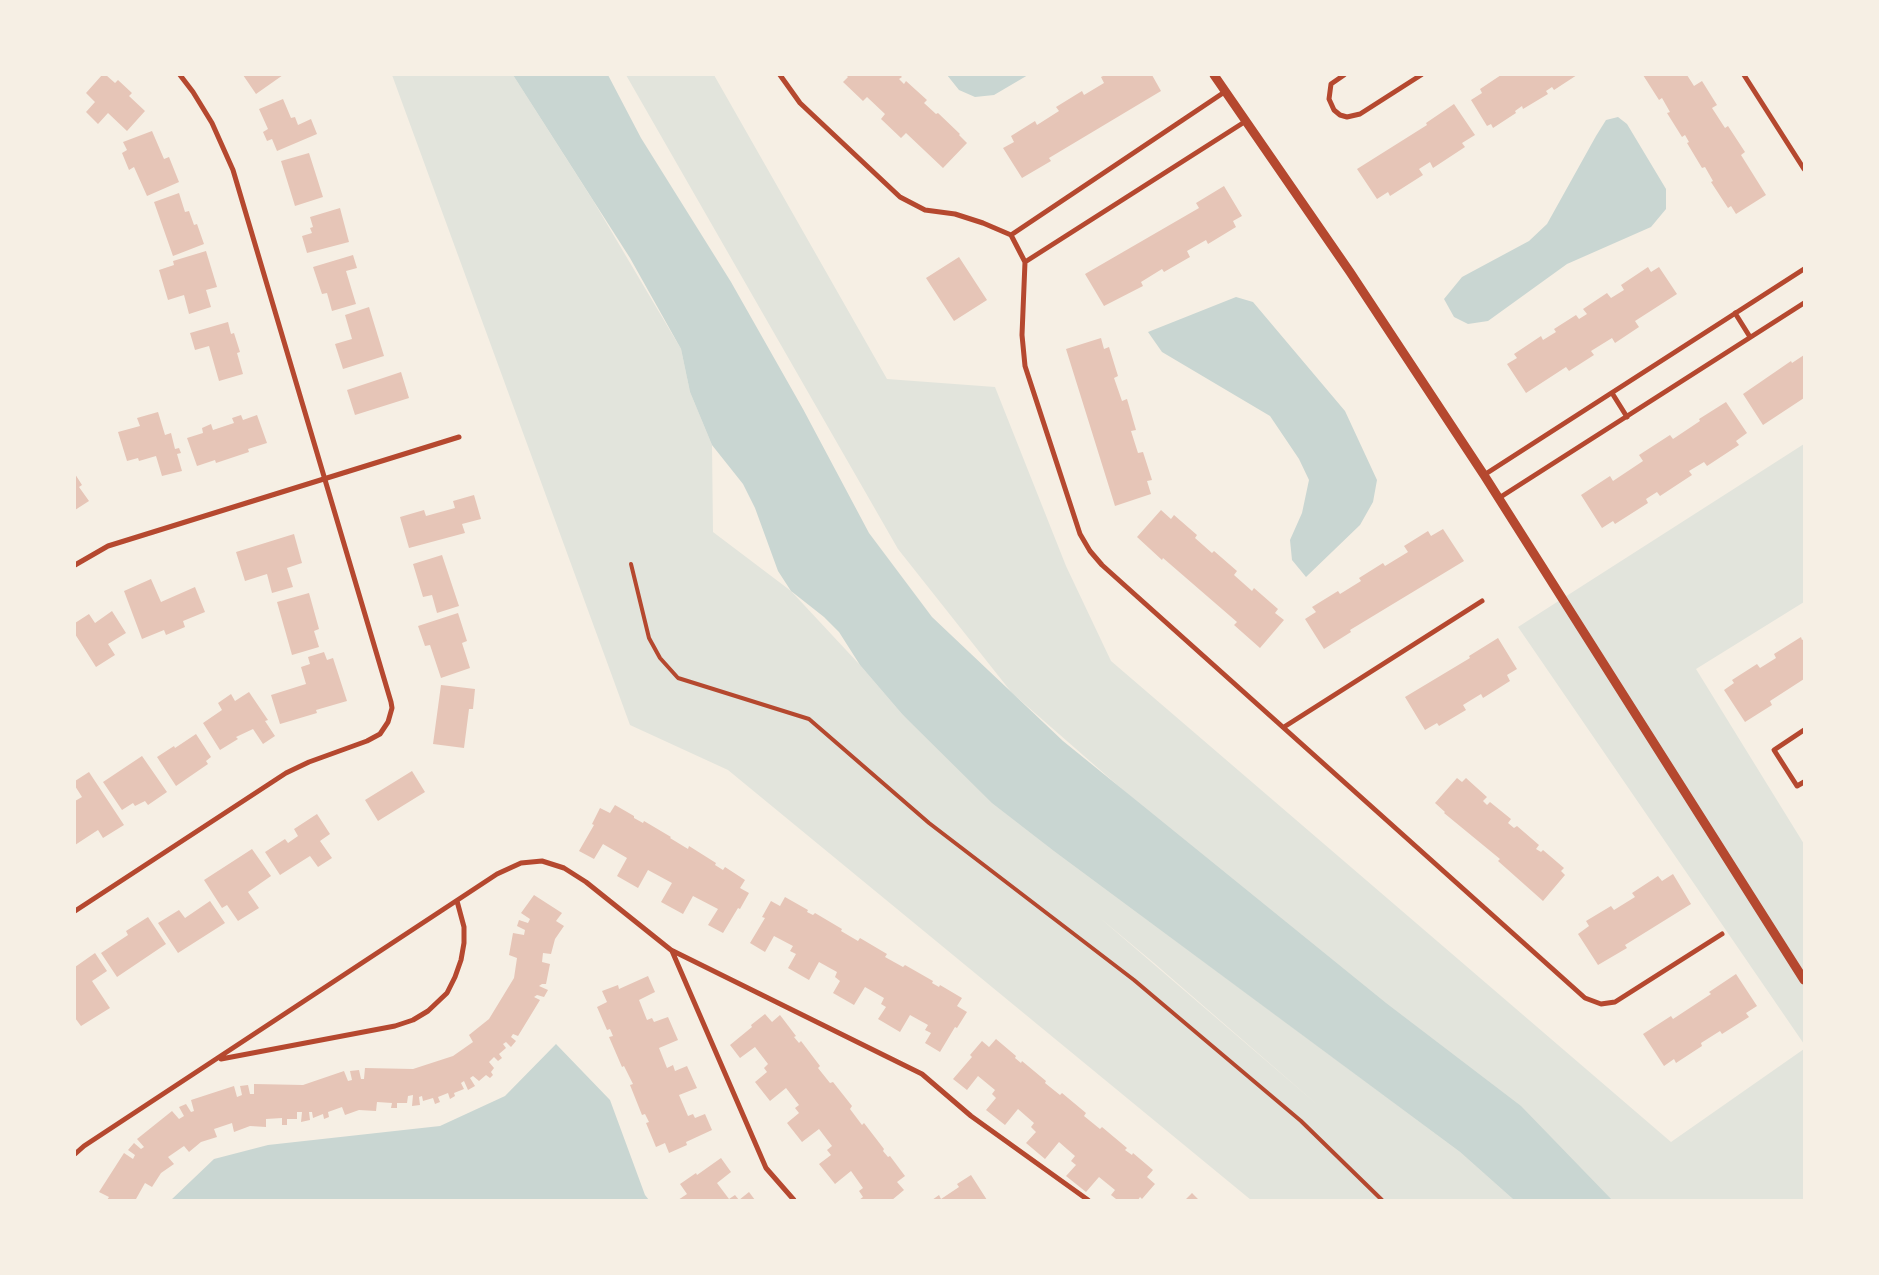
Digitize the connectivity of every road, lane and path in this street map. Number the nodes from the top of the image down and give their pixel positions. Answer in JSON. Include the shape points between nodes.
{"nodes":[{"id":1,"x":180,"y":75,"type":"edge"},
{"id":2,"x":780,"y":75,"type":"edge"},
{"id":3,"x":1214,"y":75,"type":"edge"},
{"id":4,"x":1344,"y":75,"type":"edge"},
{"id":5,"x":1421,"y":75,"type":"edge"},
{"id":6,"x":1744,"y":75,"type":"edge"},
{"id":7,"x":1226,"y":91,"type":"junction"},
{"id":8,"x":1246,"y":121,"type":"junction"},
{"id":9,"x":1804,"y":169,"type":"edge"},
{"id":10,"x":1011,"y":236,"type":"junction"},
{"id":11,"x":1025,"y":262,"type":"junction"},
{"id":12,"x":1804,"y":270,"type":"edge"},
{"id":13,"x":1804,"y":303,"type":"edge"},
{"id":14,"x":1735,"y":314,"type":"junction"},
{"id":15,"x":1750,"y":337,"type":"junction"},
{"id":16,"x":1612,"y":393,"type":"junction"},
{"id":17,"x":1626,"y":417,"type":"junction"},
{"id":18,"x":459,"y":437,"type":"dead end"},
{"id":19,"x":1484,"y":474,"type":"junction"},
{"id":20,"x":325,"y":477,"type":"junction"},
{"id":21,"x":1499,"y":498,"type":"junction"},
{"id":22,"x":631,"y":564,"type":"dead end"},
{"id":23,"x":75,"y":565,"type":"edge"},
{"id":24,"x":1482,"y":600,"type":"dead end"},
{"id":25,"x":1284,"y":727,"type":"junction"},
{"id":26,"x":1804,"y":730,"type":"edge"},
{"id":27,"x":1804,"y":782,"type":"edge"},
{"id":28,"x":457,"y":901,"type":"junction"},
{"id":29,"x":75,"y":911,"type":"edge"},
{"id":30,"x":1722,"y":934,"type":"dead end"},
{"id":31,"x":671,"y":950,"type":"junction"},
{"id":32,"x":1804,"y":980,"type":"edge"},
{"id":33,"x":218,"y":1059,"type":"junction"},
{"id":34,"x":75,"y":1154,"type":"edge"},
{"id":35,"x":1083,"y":1196,"type":"junction"},
{"id":36,"x":794,"y":1200,"type":"edge"},
{"id":37,"x":1076,"y":1200,"type":"edge"},
{"id":38,"x":1088,"y":1200,"type":"edge"},
{"id":39,"x":1382,"y":1200,"type":"edge"}],
"edges":[{"from":1,"to":20,"type":"street","via":[[208,115],[230,162]]},
{"from":2,"to":10,"type":"street","via":[[800,102],[900,197],[925,210],[964,217]]},
{"from":3,"to":7,"type":"street"},
{"from":4,"to":5,"type":"street","via":[[1335,80],[1329,99],[1334,110],[1343,116],[1353,117]]},
{"from":6,"to":9,"type":"street"},
{"from":7,"to":8,"type":"street"},
{"from":7,"to":10,"type":"street"},
{"from":8,"to":11,"type":"street"},
{"from":8,"to":19,"type":"street"},
{"from":10,"to":11,"type":"street"},
{"from":11,"to":25,"type":"street","via":[[1022,335],[1025,366],[1083,540],[1102,565]]},
{"from":12,"to":14,"type":"street"},
{"from":13,"to":15,"type":"street"},
{"from":14,"to":15,"type":"street"},
{"from":14,"to":16,"type":"street"},
{"from":15,"to":17,"type":"street"},
{"from":16,"to":17,"type":"street"},
{"from":16,"to":19,"type":"street"},
{"from":17,"to":21,"type":"street"},
{"from":18,"to":20,"type":"street"},
{"from":19,"to":21,"type":"street"},
{"from":20,"to":23,"type":"street","via":[[108,546]]},
{"from":20,"to":29,"type":"street","via":[[391,702],[391,715],[385,728],[367,742],[286,773]]},
{"from":21,"to":32,"type":"street"},
{"from":22,"to":39,"type":"lane","via":[[649,638],[660,658],[678,678],[809,719],[928,823],[1142,986],[1301,1121]]},
{"from":24,"to":25,"type":"street"},
{"from":25,"to":30,"type":"street","via":[[1585,998],[1601,1004],[1615,1002]]},
{"from":26,"to":27,"type":"street","via":[[1774,750],[1798,786]]},
{"from":28,"to":31,"type":"street","via":[[509,867],[542,861],[564,868],[586,882]]},
{"from":28,"to":33,"type":"street"},
{"from":28,"to":33,"type":"street","via":[[464,926],[461,960],[447,993],[428,1011],[395,1026]]},
{"from":31,"to":35,"type":"street","via":[[922,1074],[971,1116]]},
{"from":31,"to":36,"type":"street","via":[[766,1168]]},
{"from":33,"to":34,"type":"street"},
{"from":35,"to":37,"type":"street"},
{"from":35,"to":38,"type":"street"}]}
